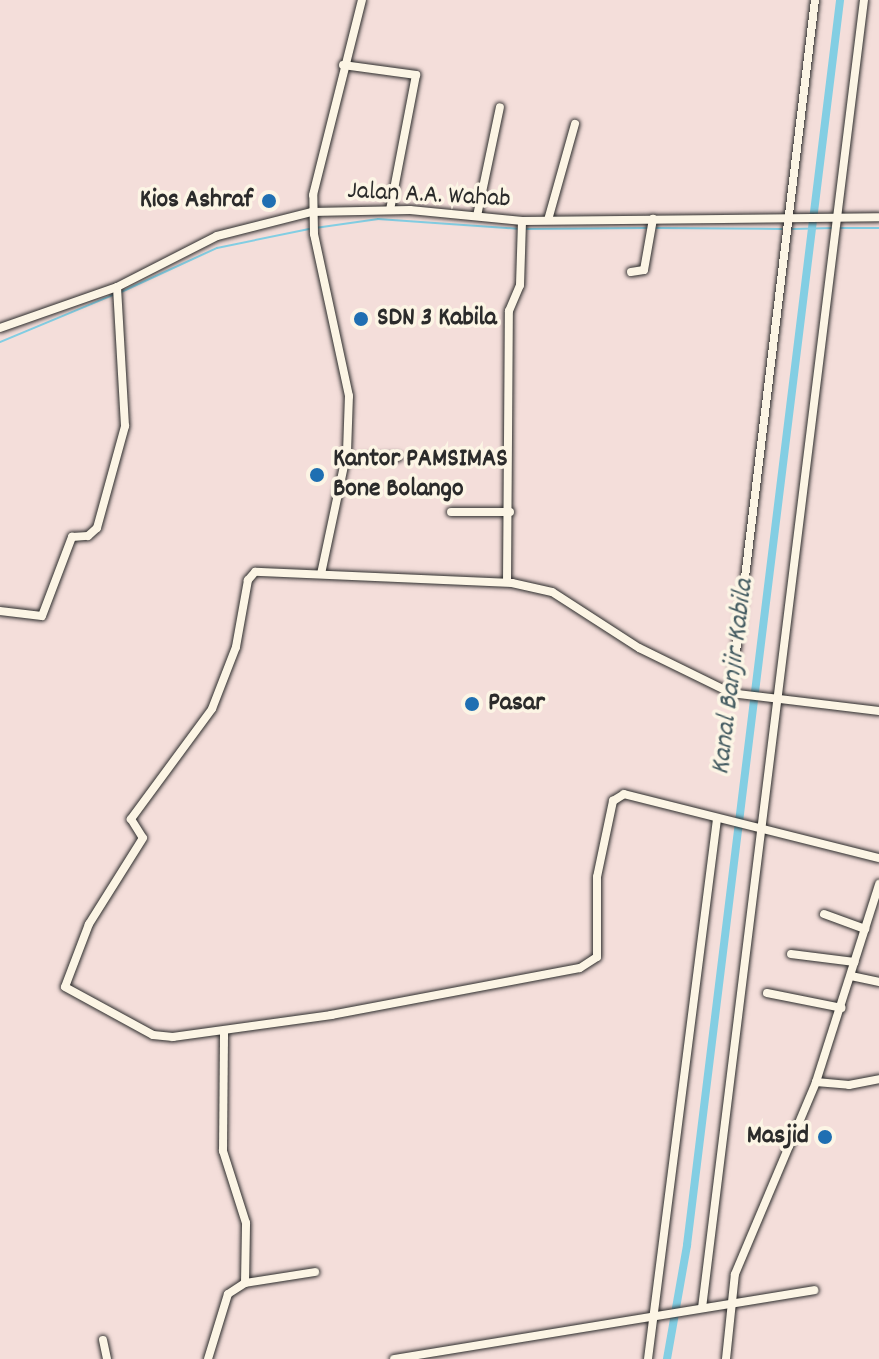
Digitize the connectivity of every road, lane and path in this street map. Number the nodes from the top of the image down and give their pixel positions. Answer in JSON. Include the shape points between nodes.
{"nodes":[{"id":1,"x":362,"y":0,"type":"edge"},
{"id":2,"x":815,"y":0,"type":"edge"},
{"id":3,"x":864,"y":0,"type":"edge"},
{"id":4,"x":343,"y":65,"type":"junction"},
{"id":5,"x":500,"y":107,"type":"dead end"},
{"id":6,"x":575,"y":124,"type":"dead end"},
{"id":7,"x":390,"y":210,"type":"junction"},
{"id":8,"x":312,"y":216,"type":"junction"},
{"id":9,"x":477,"y":216,"type":"junction"},
{"id":10,"x":795,"y":217,"type":"junction"},
{"id":11,"x":837,"y":217,"type":"junction"},
{"id":12,"x":879,"y":217,"type":"edge"},
{"id":13,"x":548,"y":220,"type":"junction"},
{"id":14,"x":652,"y":225,"type":"junction"},
{"id":15,"x":521,"y":226,"type":"junction"},
{"id":16,"x":631,"y":272,"type":"dead end"},
{"id":17,"x":117,"y":291,"type":"junction"},
{"id":18,"x":0,"y":328,"type":"edge"},
{"id":19,"x":398,"y":457,"type":"dead end"},
{"id":20,"x":346,"y":459,"type":"junction"},
{"id":21,"x":451,"y":512,"type":"dead end"},
{"id":22,"x":510,"y":512,"type":"junction"},
{"id":23,"x":321,"y":574,"type":"junction"},
{"id":24,"x":507,"y":582,"type":"junction"},
{"id":25,"x":0,"y":611,"type":"edge"},
{"id":26,"x":735,"y":693,"type":"junction"},
{"id":27,"x":775,"y":699,"type":"junction"},
{"id":28,"x":879,"y":711,"type":"edge"},
{"id":29,"x":721,"y":820,"type":"junction"},
{"id":30,"x":759,"y":830,"type":"junction"},
{"id":31,"x":879,"y":858,"type":"edge"},
{"id":32,"x":879,"y":884,"type":"edge"},
{"id":33,"x":824,"y":914,"type":"dead end"},
{"id":34,"x":865,"y":929,"type":"junction"},
{"id":35,"x":791,"y":954,"type":"dead end"},
{"id":36,"x":855,"y":962,"type":"junction"},
{"id":37,"x":851,"y":976,"type":"junction"},
{"id":38,"x":879,"y":982,"type":"edge"},
{"id":39,"x":767,"y":993,"type":"dead end"},
{"id":40,"x":842,"y":1008,"type":"junction"},
{"id":41,"x":224,"y":1031,"type":"junction"},
{"id":42,"x":879,"y":1079,"type":"edge"},
{"id":43,"x":816,"y":1082,"type":"junction"},
{"id":44,"x":315,"y":1272,"type":"dead end"},
{"id":45,"x":245,"y":1283,"type":"junction"},
{"id":46,"x":814,"y":1290,"type":"dead end"},
{"id":47,"x":728,"y":1305,"type":"junction"},
{"id":48,"x":700,"y":1308,"type":"junction"},
{"id":49,"x":656,"y":1315,"type":"junction"},
{"id":50,"x":103,"y":1340,"type":"dead end"},
{"id":51,"x":107,"y":1359,"type":"edge"},
{"id":52,"x":208,"y":1359,"type":"edge"},
{"id":53,"x":394,"y":1359,"type":"edge"},
{"id":54,"x":648,"y":1359,"type":"edge"},
{"id":55,"x":726,"y":1359,"type":"edge"}],
"edges":[{"from":1,"to":4,"type":"street"},
{"from":2,"to":10,"type":"street"},
{"from":3,"to":11,"type":"street"},
{"from":4,"to":7,"type":"street","via":[[416,75]]},
{"from":4,"to":8,"type":"street"},
{"from":5,"to":9,"type":"street"},
{"from":6,"to":13,"type":"street"},
{"from":7,"to":8,"type":"street","name":"Jalan A.A. Wahab"},
{"from":7,"to":9,"type":"street","name":"Jalan A.A. Wahab"},
{"from":8,"to":17,"type":"street","name":"Jalan A.A. Wahab","via":[[217,236]]},
{"from":8,"to":20,"type":"street","via":[[349,385]]},
{"from":9,"to":15,"type":"street","name":"Jalan A.A. Wahab"},
{"from":10,"to":11,"type":"street","name":"Jalan A.A. Wahab"},
{"from":10,"to":14,"type":"street","name":"Jalan A.A. Wahab"},
{"from":10,"to":26,"type":"street"},
{"from":11,"to":12,"type":"street","name":"Jalan A.A. Wahab"},
{"from":11,"to":27,"type":"street"},
{"from":13,"to":14,"type":"street","name":"Jalan A.A. Wahab"},
{"from":13,"to":15,"type":"street","name":"Jalan A.A. Wahab"},
{"from":14,"to":16,"type":"street","via":[[644,270]]},
{"from":15,"to":22,"type":"street","via":[[520,285],[509,304]]},
{"from":17,"to":18,"type":"street","name":"Jalan A.A. Wahab"},
{"from":17,"to":25,"type":"street","via":[[125,426],[97,528],[88,536],[72,537],[42,616]]},
{"from":19,"to":20,"type":"street"},
{"from":20,"to":23,"type":"street"},
{"from":21,"to":22,"type":"street"},
{"from":22,"to":24,"type":"street"},
{"from":23,"to":24,"type":"street"},
{"from":23,"to":41,"type":"street","via":[[260,570],[248,580],[236,647],[212,709],[135,810],[130,823],[143,838],[89,924],[66,973],[68,992],[153,1035]]},
{"from":24,"to":26,"type":"street","via":[[552,592],[639,648]]},
{"from":26,"to":27,"type":"street"},
{"from":27,"to":28,"type":"street"},
{"from":27,"to":30,"type":"street"},
{"from":29,"to":30,"type":"street"},
{"from":29,"to":41,"type":"street","via":[[624,794],[613,801],[597,877],[597,957],[588,966]]},
{"from":29,"to":49,"type":"street"},
{"from":30,"to":31,"type":"street"},
{"from":30,"to":48,"type":"street"},
{"from":32,"to":34,"type":"street"},
{"from":33,"to":34,"type":"street"},
{"from":34,"to":36,"type":"street"},
{"from":35,"to":36,"type":"street"},
{"from":36,"to":37,"type":"street"},
{"from":37,"to":38,"type":"street"},
{"from":37,"to":40,"type":"street"},
{"from":39,"to":40,"type":"street"},
{"from":40,"to":43,"type":"street"},
{"from":41,"to":45,"type":"street","via":[[223,1151],[246,1223]]},
{"from":42,"to":43,"type":"street","via":[[849,1085]]},
{"from":43,"to":47,"type":"street","via":[[735,1274]]},
{"from":44,"to":45,"type":"street"},
{"from":45,"to":52,"type":"street","via":[[228,1294]]},
{"from":46,"to":47,"type":"street"},
{"from":47,"to":48,"type":"street"},
{"from":47,"to":55,"type":"street"},
{"from":48,"to":49,"type":"street"},
{"from":49,"to":53,"type":"street"},
{"from":49,"to":54,"type":"street"},
{"from":50,"to":51,"type":"street"}]}
